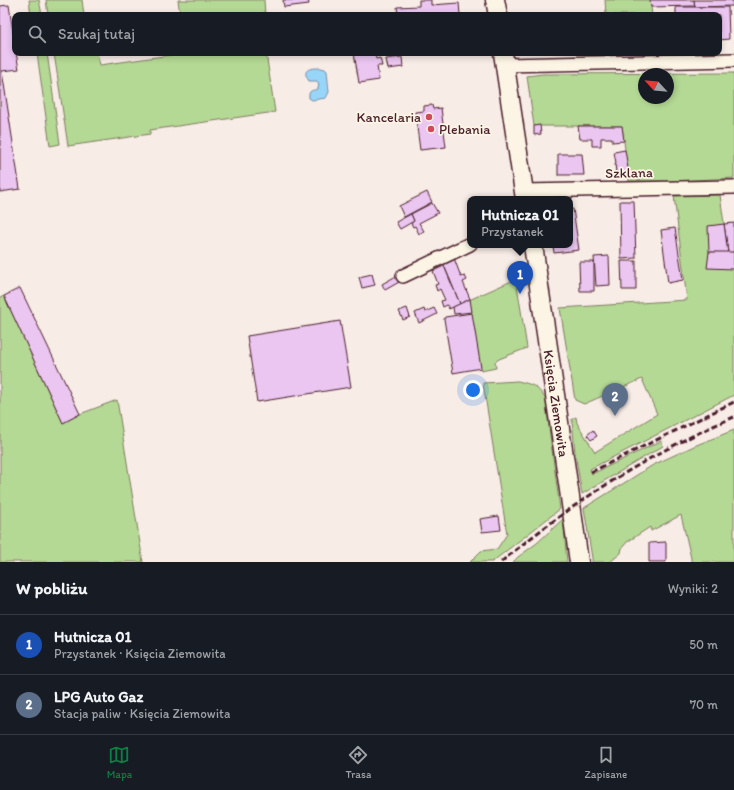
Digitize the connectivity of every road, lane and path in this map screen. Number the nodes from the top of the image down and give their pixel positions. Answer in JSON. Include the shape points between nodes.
{"nodes":[{"id":1,"x":495,"y":0,"type":"edge"},
{"id":2,"x":497,"y":12,"type":"edge"},
{"id":3,"x":504,"y":59,"type":"edge"},
{"id":4,"x":734,"y":60,"type":"edge"},
{"id":5,"x":734,"y":187,"type":"edge"},
{"id":6,"x":525,"y":195,"type":"edge"},
{"id":7,"x":467,"y":245,"type":"edge"},
{"id":8,"x":533,"y":248,"type":"edge"},
{"id":9,"x":403,"y":276,"type":"dead end"},
{"id":10,"x":579,"y":562,"type":"edge"}],
"edges":[{"from":1,"to":2,"type":"street"},
{"from":3,"to":4,"type":"street"},
{"from":3,"to":6,"type":"street"},
{"from":5,"to":6,"type":"street","name":"Szklana"},
{"from":7,"to":9,"type":"street"},
{"from":8,"to":10,"type":"street","name":"Księcia Ziemowita"}]}
